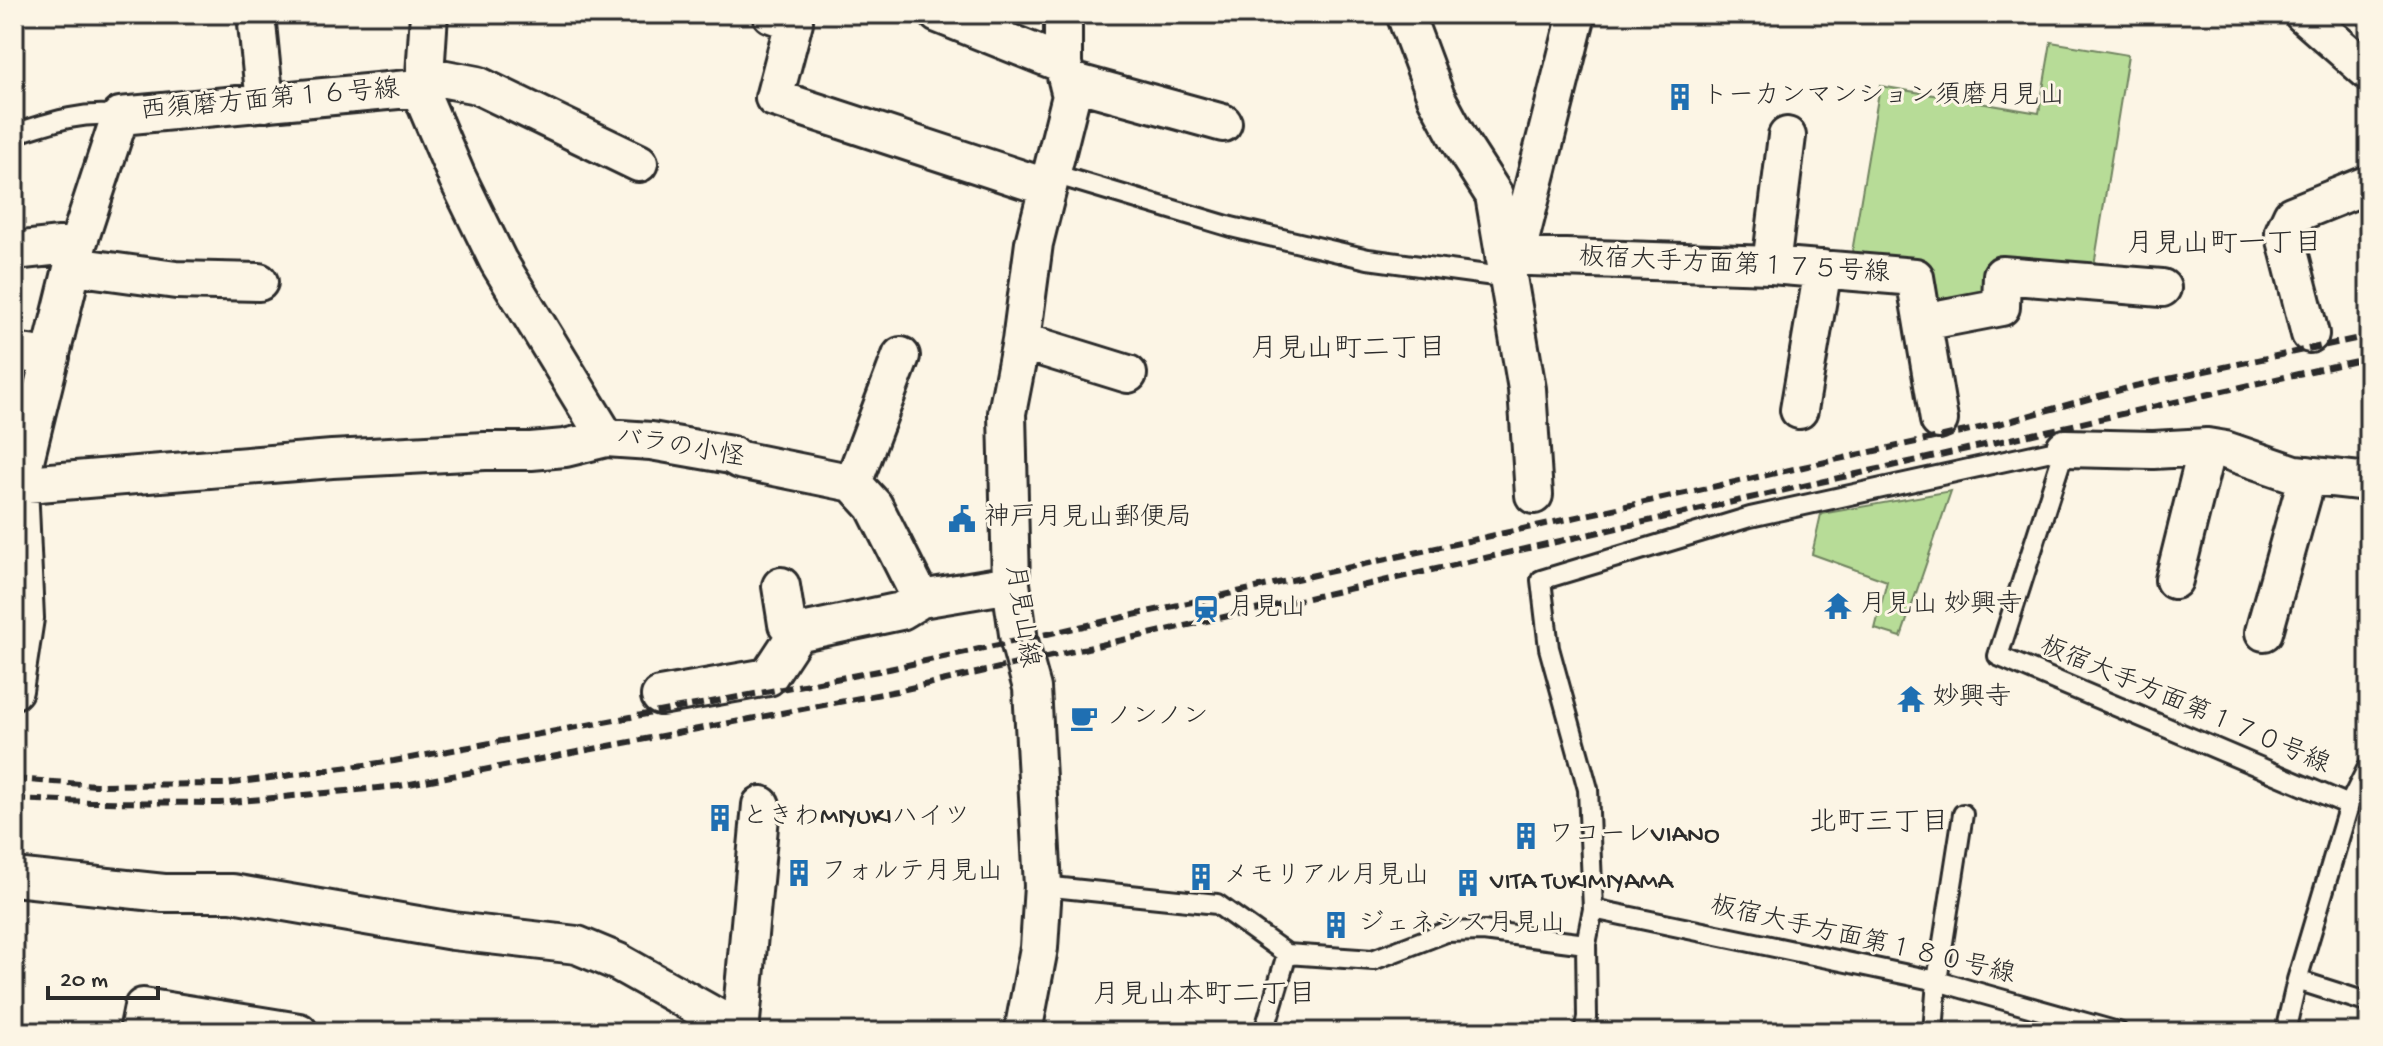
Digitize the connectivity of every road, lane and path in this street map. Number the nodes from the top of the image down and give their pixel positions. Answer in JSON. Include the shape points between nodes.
{"nodes":[{"id":1,"x":256,"y":14,"type":"edge"},
{"id":2,"x":429,"y":14,"type":"edge"},
{"id":3,"x":774,"y":14,"type":"edge"},
{"id":4,"x":938,"y":14,"type":"edge"},
{"id":5,"x":1063,"y":14,"type":"edge"},
{"id":6,"x":1405,"y":14,"type":"edge"},
{"id":7,"x":1577,"y":14,"type":"edge"},
{"id":8,"x":2303,"y":14,"type":"edge"},
{"id":9,"x":1065,"y":72,"type":"junction"},
{"id":10,"x":2369,"y":72,"type":"edge"},
{"id":11,"x":422,"y":82,"type":"junction"},
{"id":12,"x":265,"y":103,"type":"junction"},
{"id":13,"x":120,"y":116,"type":"junction"},
{"id":14,"x":1223,"y":123,"type":"dead end"},
{"id":15,"x":14,"y":134,"type":"edge"},
{"id":16,"x":1787,"y":136,"type":"dead end"},
{"id":17,"x":639,"y":163,"type":"dead end"},
{"id":18,"x":1048,"y":180,"type":"junction"},
{"id":19,"x":2369,"y":184,"type":"edge"},
{"id":20,"x":14,"y":251,"type":"edge"},
{"id":21,"x":75,"y":255,"type":"junction"},
{"id":22,"x":1509,"y":264,"type":"junction"},
{"id":23,"x":1771,"y":265,"type":"junction"},
{"id":24,"x":1823,"y":269,"type":"junction"},
{"id":25,"x":259,"y":282,"type":"dead end"},
{"id":26,"x":2162,"y":288,"type":"dead end"},
{"id":27,"x":1923,"y":322,"type":"junction"},
{"id":28,"x":2310,"y":334,"type":"dead end"},
{"id":29,"x":1021,"y":341,"type":"junction"},
{"id":30,"x":14,"y":352,"type":"edge"},
{"id":31,"x":901,"y":356,"type":"dead end"},
{"id":32,"x":51,"y":357,"type":"junction"},
{"id":33,"x":1128,"y":374,"type":"dead end"},
{"id":34,"x":1799,"y":410,"type":"dead end"},
{"id":35,"x":1939,"y":420,"type":"dead end"},
{"id":36,"x":606,"y":438,"type":"junction"},
{"id":37,"x":2207,"y":447,"type":"junction"},
{"id":38,"x":2065,"y":448,"type":"junction"},
{"id":39,"x":2308,"y":475,"type":"junction"},
{"id":40,"x":2369,"y":482,"type":"edge"},
{"id":41,"x":853,"y":483,"type":"junction"},
{"id":42,"x":17,"y":485,"type":"edge"},
{"id":43,"x":1534,"y":495,"type":"dead end"},
{"id":44,"x":2174,"y":580,"type":"dead end"},
{"id":45,"x":1011,"y":584,"type":"junction"},
{"id":46,"x":781,"y":586,"type":"dead end"},
{"id":47,"x":921,"y":599,"type":"junction"},
{"id":48,"x":2264,"y":632,"type":"dead end"},
{"id":49,"x":797,"y":633,"type":"junction"},
{"id":50,"x":14,"y":690,"type":"edge"},
{"id":51,"x":660,"y":696,"type":"dead end"},
{"id":52,"x":2369,"y":765,"type":"edge"},
{"id":53,"x":761,"y":805,"type":"dead end"},
{"id":54,"x":2349,"y":805,"type":"junction"},
{"id":55,"x":1963,"y":814,"type":"dead end"},
{"id":56,"x":14,"y":877,"type":"edge"},
{"id":57,"x":1043,"y":886,"type":"junction"},
{"id":58,"x":1593,"y":909,"type":"junction"},
{"id":59,"x":1586,"y":944,"type":"junction"},
{"id":60,"x":1287,"y":954,"type":"junction"},
{"id":61,"x":2297,"y":980,"type":"junction"},
{"id":62,"x":1937,"y":981,"type":"junction"},
{"id":63,"x":2369,"y":1003,"type":"edge"},
{"id":64,"x":138,"y":1032,"type":"edge"},
{"id":65,"x":299,"y":1032,"type":"edge"},
{"id":66,"x":740,"y":1032,"type":"edge"},
{"id":67,"x":1023,"y":1032,"type":"edge"},
{"id":68,"x":1264,"y":1032,"type":"edge"},
{"id":69,"x":1584,"y":1032,"type":"edge"},
{"id":70,"x":1933,"y":1032,"type":"edge"},
{"id":71,"x":2118,"y":1032,"type":"edge"},
{"id":72,"x":2285,"y":1032,"type":"edge"}],
"edges":[{"from":1,"to":12,"type":"street"},
{"from":2,"to":11,"type":"street","name":"バラの小怪"},
{"from":3,"to":18,"type":"street","via":[[794,22],[774,98]]},
{"from":4,"to":9,"type":"street"},
{"from":5,"to":9,"type":"street","name":"月見山線"},
{"from":6,"to":22,"type":"street","via":[[1436,97],[1494,195]]},
{"from":7,"to":22,"type":"street"},
{"from":8,"to":10,"type":"street"},
{"from":9,"to":14,"type":"street"},
{"from":9,"to":18,"type":"street","name":"月見山線","via":[[1071,96]]},
{"from":11,"to":12,"type":"street","name":"西須磨方面第１６号線"},
{"from":11,"to":17,"type":"street","name":"西須磨方面第１６号線","via":[[477,85]]},
{"from":11,"to":36,"type":"street","name":"バラの小怪","via":[[457,177],[498,261]]},
{"from":12,"to":13,"type":"street","name":"西須磨方面第１６号線"},
{"from":13,"to":15,"type":"lane","name":"西須磨方面第１６号線","via":[[68,116]]},
{"from":13,"to":21,"type":"street","name":"西須磨方面第１６号線"},
{"from":16,"to":23,"type":"street"},
{"from":18,"to":22,"type":"lane","via":[[1368,259]]},
{"from":18,"to":29,"type":"street","name":"月見山線"},
{"from":19,"to":28,"type":"street","via":[[2292,215],[2284,232]]},
{"from":20,"to":21,"type":"street"},
{"from":21,"to":25,"type":"street","via":[[176,280]]},
{"from":21,"to":32,"type":"street","name":"西須磨方面第１６号線"},
{"from":22,"to":23,"type":"street","name":"板宿大手方面第１７５号線"},
{"from":22,"to":43,"type":"street","via":[[1527,389]]},
{"from":23,"to":24,"type":"street","name":"板宿大手方面第１７５号線"},
{"from":24,"to":27,"type":"street","name":"板宿大手方面第１７５号線","via":[[1915,277]]},
{"from":24,"to":34,"type":"street"},
{"from":26,"to":27,"type":"street","via":[[2002,275],[2001,307]]},
{"from":27,"to":35,"type":"street","name":"板宿大手方面第１７５号線"},
{"from":29,"to":33,"type":"street"},
{"from":29,"to":45,"type":"street","name":"月見山線","via":[[1007,413]]},
{"from":30,"to":32,"type":"street"},
{"from":31,"to":41,"type":"street"},
{"from":32,"to":42,"type":"street","name":"西須磨方面第１６号線"},
{"from":36,"to":41,"type":"street","name":"バラの小怪","via":[[731,455]]},
{"from":36,"to":42,"type":"street","via":[[531,451],[332,459]]},
{"from":37,"to":38,"type":"street"},
{"from":37,"to":39,"type":"street"},
{"from":37,"to":44,"type":"street"},
{"from":38,"to":54,"type":"lane","name":"板宿大手方面第１７０号線","via":[[1998,656]]},
{"from":38,"to":58,"type":"lane","via":[[1750,517],[1541,580],[1549,648],[1588,789]]},
{"from":39,"to":40,"type":"street"},
{"from":39,"to":48,"type":"street"},
{"from":41,"to":47,"type":"street","via":[[874,506]]},
{"from":42,"to":50,"type":"street","name":"西須磨方面第１６号線","via":[[25,618]]},
{"from":45,"to":47,"type":"street"},
{"from":45,"to":57,"type":"street","name":"月見山線","via":[[1032,688]]},
{"from":46,"to":49,"type":"street","via":[[787,624]]},
{"from":47,"to":49,"type":"street","via":[[901,611]]},
{"from":49,"to":51,"type":"street","via":[[768,677]]},
{"from":52,"to":54,"type":"lane"},
{"from":53,"to":66,"type":"street"},
{"from":54,"to":61,"type":"lane"},
{"from":55,"to":62,"type":"lane"},
{"from":56,"to":66,"type":"street","via":[[164,893],[232,893],[453,931],[577,945],[618,962]]},
{"from":57,"to":60,"type":"lane","via":[[1217,904]]},
{"from":57,"to":67,"type":"street","name":"月見山線","via":[[1039,948]]},
{"from":58,"to":59,"type":"lane"},
{"from":58,"to":62,"type":"lane","name":"板宿大手方面第１８０号線"},
{"from":59,"to":60,"type":"lane","via":[[1483,931],[1446,932],[1373,960]]},
{"from":59,"to":69,"type":"lane"},
{"from":60,"to":68,"type":"lane"},
{"from":61,"to":63,"type":"lane"},
{"from":61,"to":72,"type":"lane"},
{"from":62,"to":70,"type":"lane"},
{"from":62,"to":71,"type":"lane","name":"板宿大手方面第１８０号線"},
{"from":64,"to":65,"type":"street","via":[[143,1007]]}]}
